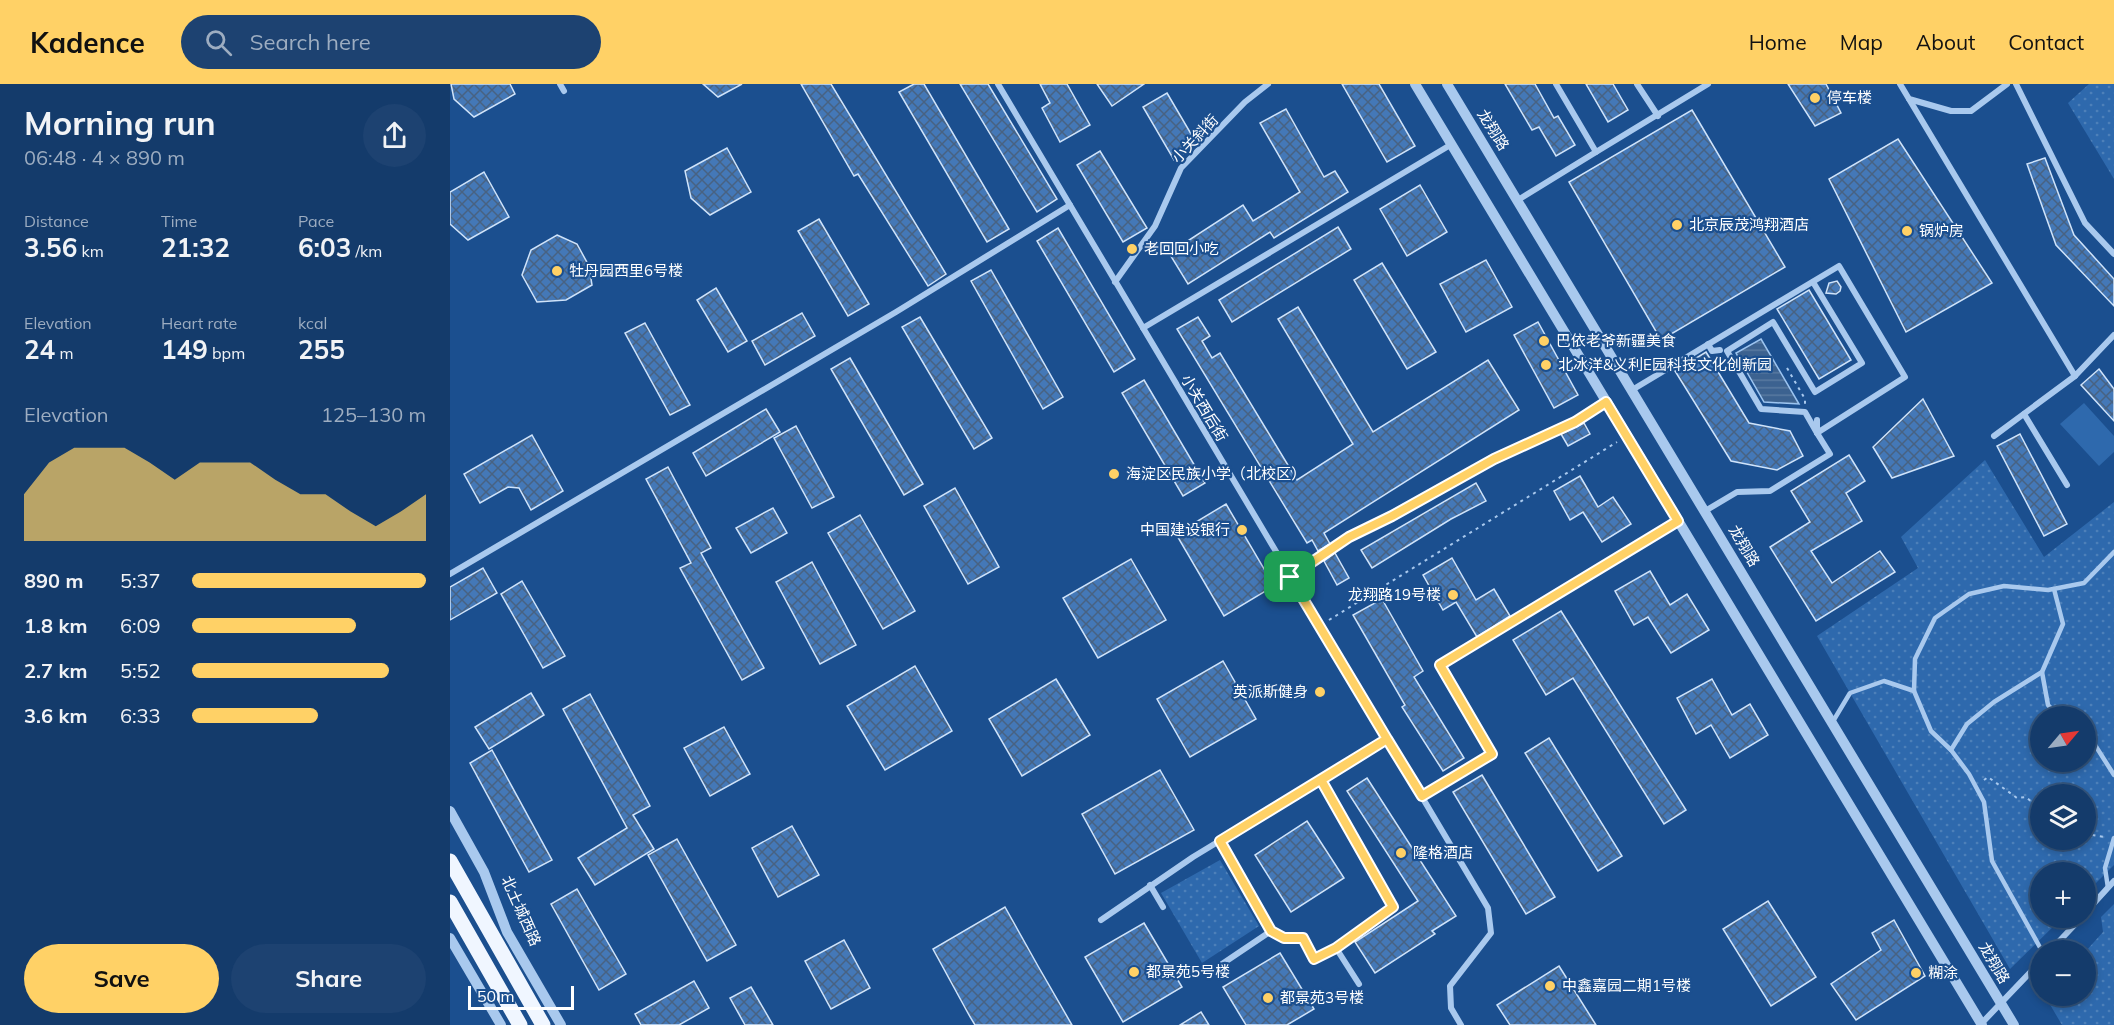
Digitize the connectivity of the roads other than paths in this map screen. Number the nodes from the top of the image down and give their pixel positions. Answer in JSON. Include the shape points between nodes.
{"nodes":[{"id":1,"x":560,"y":84,"type":"edge"},
{"id":2,"x":998,"y":84,"type":"edge"},
{"id":3,"x":1268,"y":84,"type":"edge"},
{"id":4,"x":1415,"y":84,"type":"edge"},
{"id":5,"x":1447,"y":84,"type":"edge"},
{"id":6,"x":1556,"y":84,"type":"edge"},
{"id":7,"x":1637,"y":84,"type":"edge"},
{"id":8,"x":1708,"y":84,"type":"edge"},
{"id":9,"x":1900,"y":84,"type":"edge"},
{"id":10,"x":2007,"y":84,"type":"edge"},
{"id":11,"x":2016,"y":84,"type":"edge"},
{"id":12,"x":564,"y":91,"type":"dead end"},
{"id":13,"x":1909,"y":99,"type":"junction"},
{"id":14,"x":1658,"y":116,"type":"junction"},
{"id":15,"x":1452,"y":144,"type":"junction"},
{"id":16,"x":1596,"y":152,"type":"junction"},
{"id":17,"x":1518,"y":200,"type":"junction"},
{"id":18,"x":1070,"y":205,"type":"junction"},
{"id":19,"x":2114,"y":254,"type":"edge"},
{"id":20,"x":1115,"y":282,"type":"junction"},
{"id":21,"x":1813,"y":282,"type":"junction"},
{"id":22,"x":1143,"y":328,"type":"junction"},
{"id":23,"x":2114,"y":335,"type":"edge"},
{"id":24,"x":1708,"y":344,"type":"junction"},
{"id":25,"x":1720,"y":350,"type":"dead end"},
{"id":26,"x":2075,"y":376,"type":"junction"},
{"id":27,"x":1632,"y":390,"type":"junction"},
{"id":28,"x":1606,"y":402,"type":"junction"},
{"id":29,"x":2024,"y":414,"type":"junction"},
{"id":30,"x":1817,"y":420,"type":"dead end"},
{"id":31,"x":1817,"y":433,"type":"junction"},
{"id":32,"x":1994,"y":436,"type":"dead end"},
{"id":33,"x":2067,"y":484,"type":"dead end"},
{"id":34,"x":1705,"y":512,"type":"junction"},
{"id":35,"x":1678,"y":521,"type":"junction"},
{"id":36,"x":2114,"y":552,"type":"edge"},
{"id":37,"x":450,"y":574,"type":"edge"},
{"id":38,"x":1290,"y":577,"type":"junction"},
{"id":39,"x":2054,"y":589,"type":"junction"},
{"id":40,"x":2042,"y":672,"type":"junction"},
{"id":41,"x":1914,"y":691,"type":"junction"},
{"id":42,"x":2049,"y":706,"type":"edge"},
{"id":43,"x":1832,"y":723,"type":"junction"},
{"id":44,"x":1387,"y":739,"type":"junction"},
{"id":45,"x":2096,"y":748,"type":"edge"},
{"id":46,"x":1951,"y":750,"type":"junction"},
{"id":47,"x":2114,"y":775,"type":"edge"},
{"id":48,"x":1321,"y":780,"type":"junction"},
{"id":49,"x":1422,"y":796,"type":"junction"},
{"id":50,"x":450,"y":811,"type":"edge"},
{"id":51,"x":2114,"y":838,"type":"edge"},
{"id":52,"x":1220,"y":841,"type":"junction"},
{"id":53,"x":450,"y":861,"type":"edge"},
{"id":54,"x":2114,"y":881,"type":"edge"},
{"id":55,"x":1149,"y":885,"type":"junction"},
{"id":56,"x":2108,"y":888,"type":"junction"},
{"id":57,"x":2096,"y":901,"type":"edge"},
{"id":58,"x":450,"y":902,"type":"edge"},
{"id":59,"x":1163,"y":908,"type":"dead end"},
{"id":60,"x":1101,"y":920,"type":"dead end"},
{"id":61,"x":2071,"y":928,"type":"edge"},
{"id":62,"x":1271,"y":931,"type":"junction"},
{"id":63,"x":450,"y":938,"type":"edge"},
{"id":64,"x":2036,"y":940,"type":"edge"},
{"id":65,"x":2060,"y":940,"type":"edge"},
{"id":66,"x":1336,"y":948,"type":"junction"},
{"id":67,"x":1222,"y":964,"type":"dead end"},
{"id":68,"x":2030,"y":973,"type":"edge"},
{"id":69,"x":1359,"y":984,"type":"dead end"},
{"id":70,"x":2001,"y":1005,"type":"junction"},
{"id":71,"x":1981,"y":1024,"type":"edge"},
{"id":72,"x":501,"y":1025,"type":"edge"},
{"id":73,"x":520,"y":1025,"type":"edge"},
{"id":74,"x":543,"y":1025,"type":"edge"},
{"id":75,"x":561,"y":1025,"type":"edge"},
{"id":76,"x":1461,"y":1025,"type":"edge"},
{"id":77,"x":2014,"y":1025,"type":"edge"}],
"edges":[{"from":1,"to":12,"type":"street"},
{"from":2,"to":18,"type":"street","name":"小关西后街"},
{"from":3,"to":20,"type":"street","name":"小关斜街","via":[[1245,102],[1181,168],[1155,226]]},
{"from":4,"to":15,"type":"street"},
{"from":5,"to":17,"type":"street","name":"龙翔路"},
{"from":6,"to":16,"type":"street"},
{"from":7,"to":14,"type":"street"},
{"from":8,"to":14,"type":"street"},
{"from":9,"to":13,"type":"street"},
{"from":10,"to":13,"type":"street","via":[[1971,111],[1951,111]]},
{"from":11,"to":19,"type":"street","via":[[2085,223]]},
{"from":13,"to":26,"type":"street"},
{"from":14,"to":16,"type":"street"},
{"from":15,"to":22,"type":"street"},
{"from":15,"to":28,"type":"street"},
{"from":16,"to":17,"type":"street"},
{"from":17,"to":27,"type":"street","name":"龙翔路"},
{"from":18,"to":20,"type":"street","name":"小关西后街"},
{"from":18,"to":37,"type":"street"},
{"from":20,"to":22,"type":"street","name":"小关西后街"},
{"from":21,"to":24,"type":"street"},
{"from":21,"to":31,"type":"street","via":[[1839,266],[1905,377]]},
{"from":21,"to":31,"type":"street","via":[[1862,363],[1815,392],[1773,322],[1726,351],[1761,409],[1805,412]]},
{"from":22,"to":38,"type":"street","name":"小关西后街"},
{"from":23,"to":26,"type":"street"},
{"from":24,"to":25,"type":"street","via":[[1712,351]]},
{"from":24,"to":27,"type":"street"},
{"from":26,"to":29,"type":"street"},
{"from":27,"to":34,"type":"street","name":"龙翔路"},
{"from":28,"to":35,"type":"street"},
{"from":28,"to":38,"type":"street","via":[[1575,422],[1494,459],[1349,537]]},
{"from":29,"to":32,"type":"street"},
{"from":29,"to":33,"type":"street"},
{"from":30,"to":31,"type":"street"},
{"from":31,"to":34,"type":"street","via":[[1830,454],[1770,491],[1737,492]]},
{"from":34,"to":43,"type":"street","name":"龙翔路"},
{"from":35,"to":49,"type":"street","via":[[1440,665],[1492,754]]},
{"from":35,"to":71,"type":"street"},
{"from":36,"to":39,"type":"lane","via":[[2084,583]]},
{"from":38,"to":44,"type":"street","name":"小关西后街"},
{"from":39,"to":40,"type":"lane","via":[[2064,624]]},
{"from":39,"to":41,"type":"lane","via":[[1993,588],[1969,594],[1935,618],[1916,659]]},
{"from":40,"to":42,"type":"lane"},
{"from":40,"to":46,"type":"lane","via":[[1967,724]]},
{"from":41,"to":43,"type":"lane","via":[[1884,681],[1850,693]]},
{"from":41,"to":46,"type":"lane","via":[[1931,731]]},
{"from":43,"to":70,"type":"street","name":"龙翔路"},
{"from":44,"to":48,"type":"street"},
{"from":44,"to":49,"type":"street","name":"小关西后街"},
{"from":45,"to":47,"type":"lane"},
{"from":46,"to":64,"type":"lane","via":[[1984,802],[1992,861]]},
{"from":48,"to":52,"type":"street"},
{"from":48,"to":66,"type":"street","via":[[1393,907]]},
{"from":49,"to":76,"type":"street","name":"小关西后街","via":[[1488,908],[1491,933],[1450,986],[1452,1008]]},
{"from":50,"to":75,"type":"street","name":"北土城西路","via":[[484,872],[507,932]]},
{"from":51,"to":56,"type":"lane","via":[[2105,868]]},
{"from":52,"to":55,"type":"street"},
{"from":52,"to":62,"type":"street"},
{"from":53,"to":74,"type":"main road"},
{"from":54,"to":56,"type":"street"},
{"from":55,"to":59,"type":"street"},
{"from":55,"to":60,"type":"street"},
{"from":56,"to":57,"type":"street"},
{"from":58,"to":73,"type":"main road"},
{"from":61,"to":65,"type":"street"},
{"from":62,"to":66,"type":"street","via":[[1284,938],[1303,938],[1314,959]]},
{"from":62,"to":67,"type":"street"},
{"from":63,"to":72,"type":"street"},
{"from":66,"to":69,"type":"street"},
{"from":68,"to":70,"type":"street"},
{"from":70,"to":71,"type":"street"},
{"from":70,"to":77,"type":"street","name":"龙翔路"}]}
